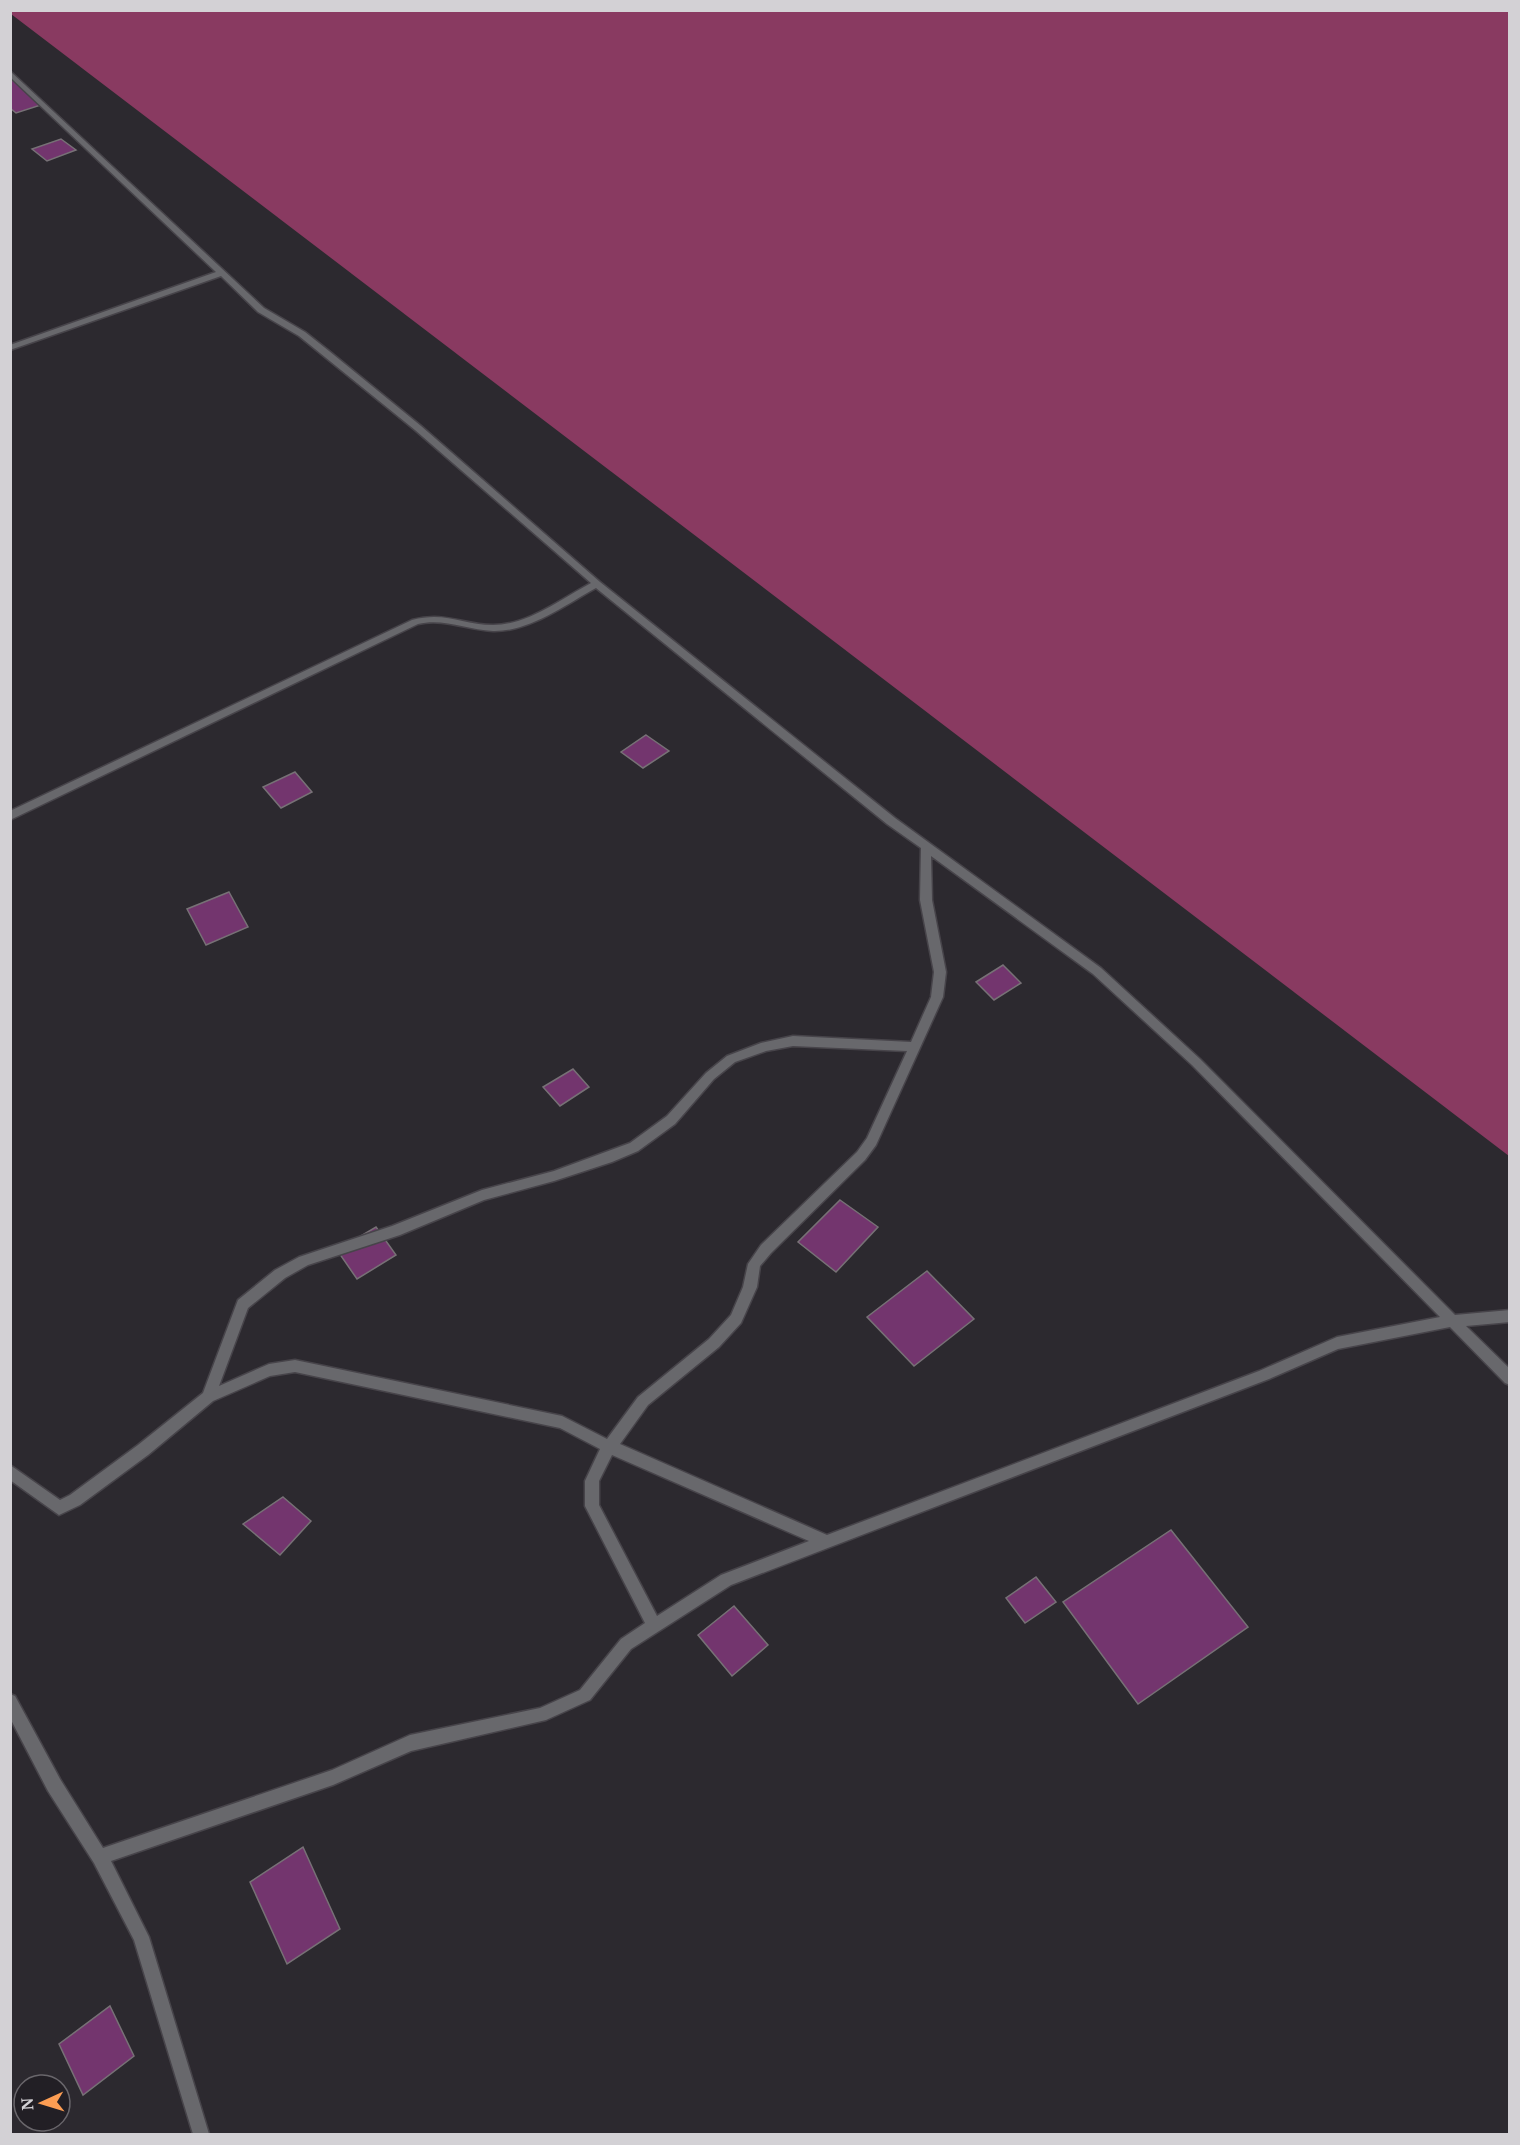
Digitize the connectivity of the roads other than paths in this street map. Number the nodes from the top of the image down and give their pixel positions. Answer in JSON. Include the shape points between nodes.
{"nodes":[{"id":1,"x":10,"y":73,"type":"edge"},
{"id":2,"x":222,"y":273,"type":"junction"},
{"id":3,"x":10,"y":348,"type":"edge"},
{"id":4,"x":597,"y":584,"type":"junction"},
{"id":5,"x":10,"y":816,"type":"edge"},
{"id":6,"x":926,"y":846,"type":"junction"},
{"id":7,"x":915,"y":1047,"type":"junction"},
{"id":8,"x":1509,"y":1316,"type":"edge"},
{"id":9,"x":1452,"y":1321,"type":"junction"},
{"id":10,"x":1509,"y":1380,"type":"edge"},
{"id":11,"x":208,"y":1397,"type":"junction"},
{"id":12,"x":610,"y":1447,"type":"junction"},
{"id":13,"x":10,"y":1471,"type":"edge"},
{"id":14,"x":827,"y":1542,"type":"junction"},
{"id":15,"x":654,"y":1625,"type":"junction"},
{"id":16,"x":10,"y":1701,"type":"edge"},
{"id":17,"x":100,"y":1857,"type":"junction"},
{"id":18,"x":201,"y":2134,"type":"edge"}],
"edges":[{"from":1,"to":2,"type":"street"},
{"from":2,"to":3,"type":"street"},
{"from":2,"to":4,"type":"street","via":[[261,310],[310,340],[418,428]]},
{"from":4,"to":5,"type":"street","via":[[506,627],[492,628],[439,617],[415,622]]},
{"from":4,"to":6,"type":"street"},
{"from":6,"to":7,"type":"street","via":[[926,900],[940,972],[937,997]]},
{"from":6,"to":9,"type":"street","via":[[1097,971],[1196,1062]]},
{"from":7,"to":11,"type":"street","via":[[794,1041],[765,1046],[730,1059],[671,1120],[634,1147],[554,1176],[482,1195],[395,1231],[304,1261],[280,1274],[243,1304]]},
{"from":7,"to":12,"type":"street","via":[[861,1156],[754,1264],[750,1287],[736,1319],[714,1343],[643,1401]]},
{"from":8,"to":9,"type":"street"},
{"from":9,"to":10,"type":"street"},
{"from":9,"to":14,"type":"street","via":[[1336,1343],[1264,1375]]},
{"from":11,"to":12,"type":"street","via":[[269,1370],[295,1366],[562,1422]]},
{"from":11,"to":13,"type":"street","via":[[135,1456],[59,1508]]},
{"from":12,"to":14,"type":"street"},
{"from":12,"to":15,"type":"street","via":[[592,1481],[592,1506]]},
{"from":14,"to":15,"type":"street","via":[[726,1580]]},
{"from":15,"to":17,"type":"street","via":[[626,1644],[585,1695],[541,1715],[410,1743],[333,1777]]},
{"from":16,"to":17,"type":"street","via":[[54,1785]]},
{"from":17,"to":18,"type":"street","via":[[141,1937]]}]}
